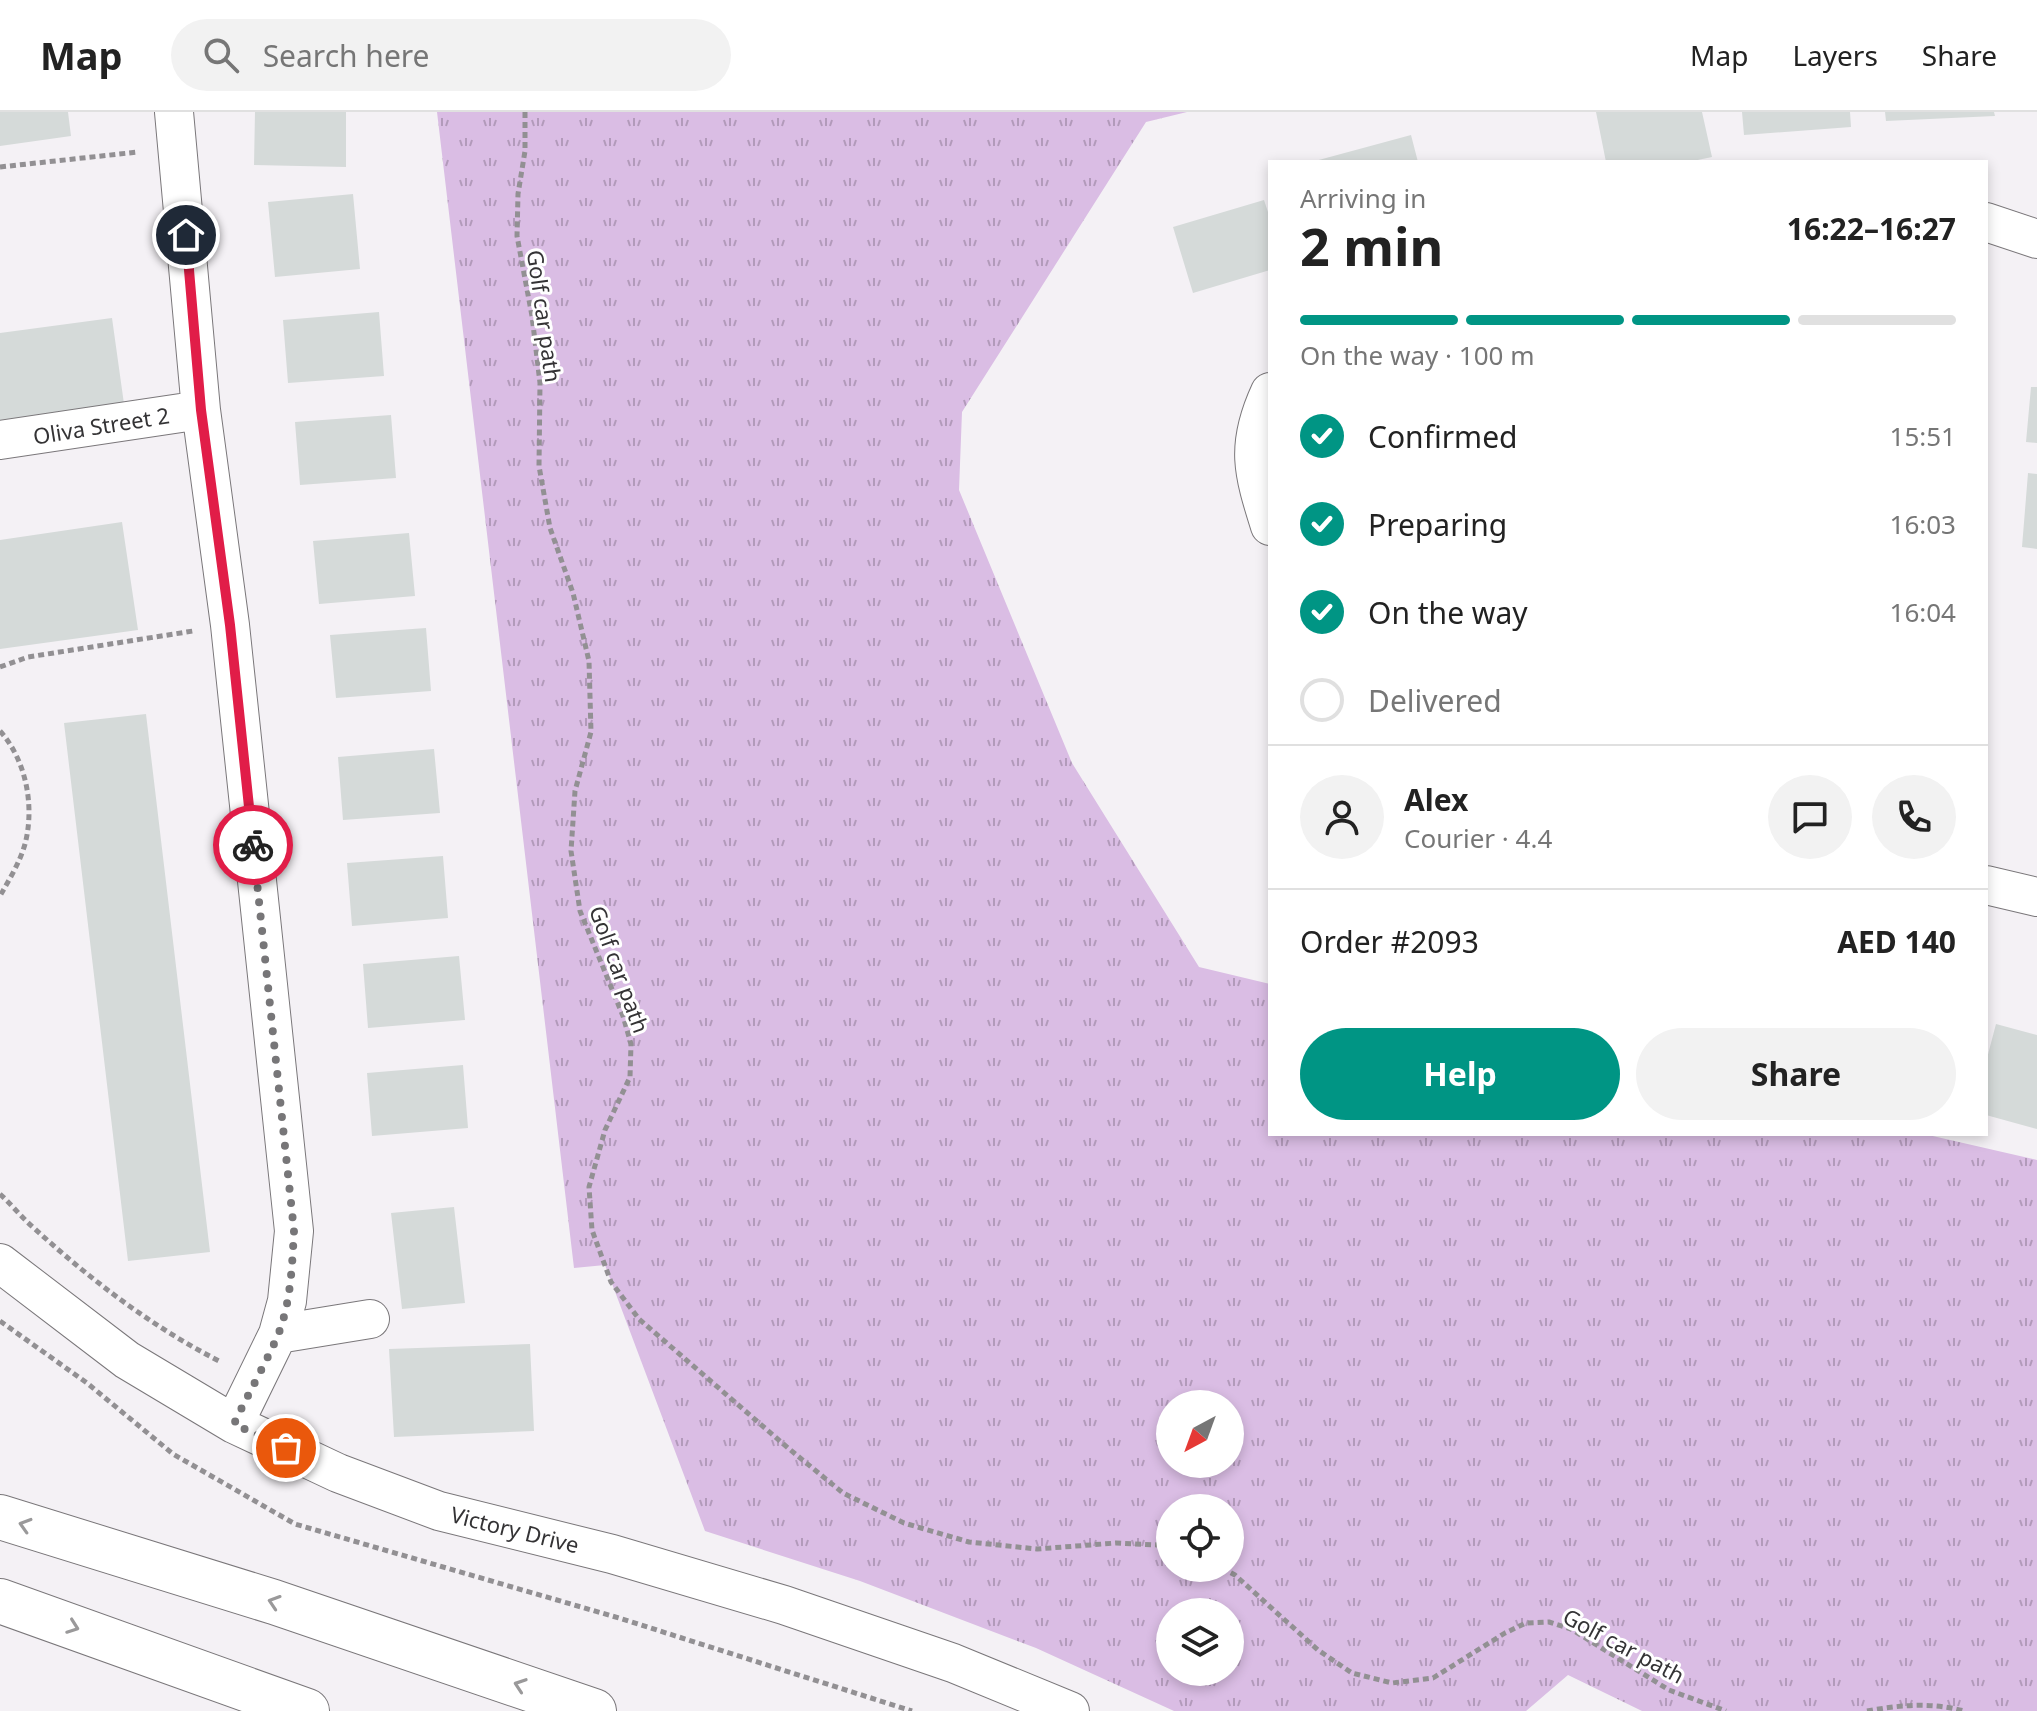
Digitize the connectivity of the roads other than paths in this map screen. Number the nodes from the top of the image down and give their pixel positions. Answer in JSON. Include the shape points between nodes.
{"nodes":[{"id":1,"x":177,"y":130,"type":"edge"},
{"id":2,"x":1988,"y":223,"type":"edge"},
{"id":3,"x":2037,"y":239,"type":"edge"},
{"id":4,"x":1268,"y":396,"type":"edge"},
{"id":5,"x":201,"y":410,"type":"junction"},
{"id":6,"x":0,"y":440,"type":"edge"},
{"id":7,"x":1268,"y":520,"type":"edge"},
{"id":8,"x":1988,"y":885,"type":"edge"},
{"id":9,"x":2037,"y":897,"type":"edge"},
{"id":10,"x":0,"y":1263,"type":"edge"},
{"id":11,"x":370,"y":1319,"type":"dead end"},
{"id":12,"x":278,"y":1334,"type":"junction"},
{"id":13,"x":234,"y":1424,"type":"junction"},
{"id":14,"x":0,"y":1517,"type":"edge"},
{"id":15,"x":0,"y":1601,"type":"edge"},
{"id":16,"x":307,"y":1711,"type":"edge"},
{"id":17,"x":594,"y":1711,"type":"edge"},
{"id":18,"x":1070,"y":1711,"type":"edge"}],
"edges":[{"from":1,"to":5,"type":"street"},
{"from":2,"to":3,"type":"street"},
{"from":4,"to":7,"type":"street","via":[[1253,445],[1254,476]]},
{"from":5,"to":6,"type":"street","name":"Oliva Street 2"},
{"from":5,"to":12,"type":"street","via":[[230,625],[294,1231]]},
{"from":8,"to":9,"type":"street"},
{"from":10,"to":13,"type":"street","name":"Victory Drive","via":[[127,1360]]},
{"from":11,"to":12,"type":"street"},
{"from":12,"to":13,"type":"street"},
{"from":13,"to":18,"type":"street","name":"Victory Drive","via":[[338,1473],[439,1511],[784,1605],[953,1663]]},
{"from":17,"to":14,"type":"street","one_way":true,"via":[[274,1602]]},
{"from":15,"to":16,"type":"street","one_way":true}]}
